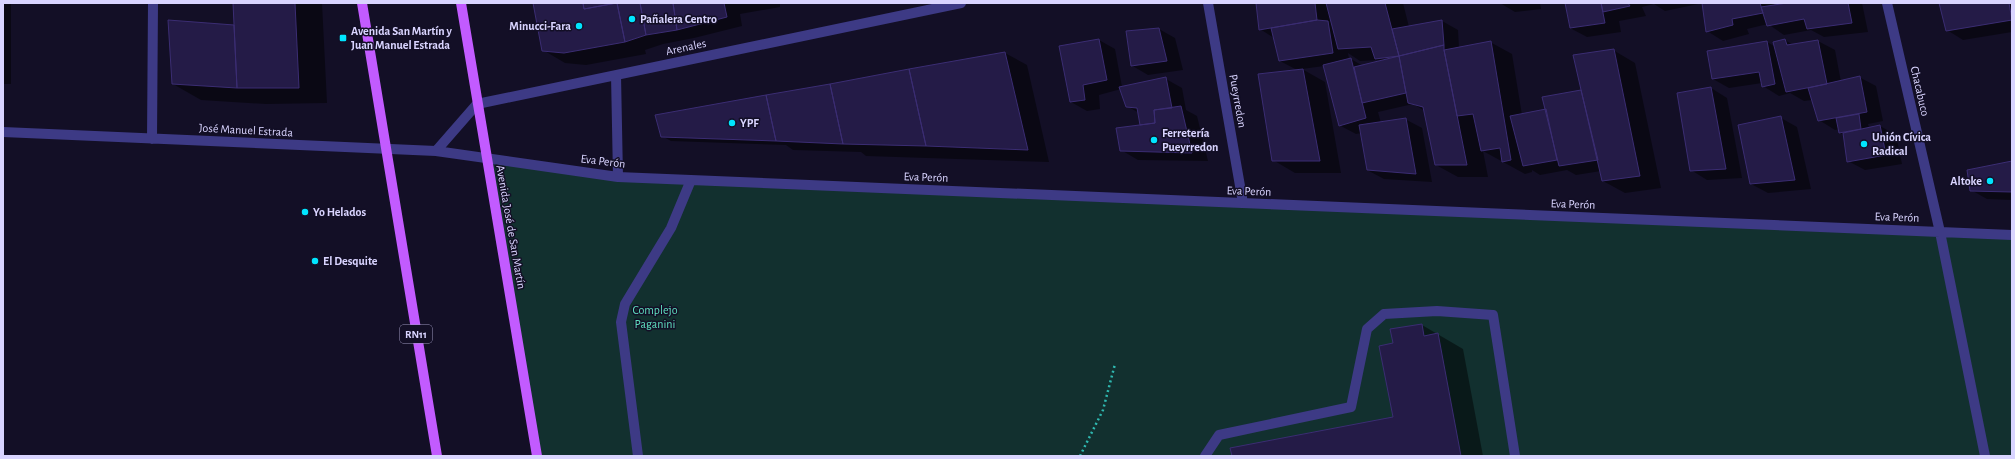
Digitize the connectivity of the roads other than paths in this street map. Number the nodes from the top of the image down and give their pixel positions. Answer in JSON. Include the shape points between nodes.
{"nodes":[{"id":1,"x":153,"y":3,"type":"edge"},
{"id":2,"x":362,"y":3,"type":"edge"},
{"id":3,"x":461,"y":3,"type":"edge"},
{"id":4,"x":961,"y":3,"type":"edge"},
{"id":5,"x":1208,"y":3,"type":"edge"},
{"id":6,"x":1887,"y":3,"type":"edge"},
{"id":7,"x":616,"y":75,"type":"junction"},
{"id":8,"x":477,"y":104,"type":"junction"},
{"id":9,"x":3,"y":132,"type":"edge"},
{"id":10,"x":152,"y":139,"type":"junction"},
{"id":11,"x":386,"y":149,"type":"junction"},
{"id":12,"x":436,"y":151,"type":"junction"},
{"id":13,"x":487,"y":159,"type":"junction"},
{"id":14,"x":618,"y":177,"type":"junction"},
{"id":15,"x":691,"y":180,"type":"junction"},
{"id":16,"x":1243,"y":204,"type":"junction"},
{"id":17,"x":1940,"y":232,"type":"junction"},
{"id":18,"x":2012,"y":235,"type":"edge"},
{"id":19,"x":437,"y":456,"type":"edge"},
{"id":20,"x":537,"y":456,"type":"edge"},
{"id":21,"x":638,"y":456,"type":"edge"},
{"id":22,"x":1205,"y":456,"type":"edge"},
{"id":23,"x":1515,"y":456,"type":"edge"},
{"id":24,"x":1985,"y":456,"type":"edge"}],
"edges":[{"from":1,"to":10,"type":"street"},
{"from":2,"to":11,"type":"main road","number":"RN11"},
{"from":3,"to":8,"type":"main road","name":"Avenida José de San Martín"},
{"from":4,"to":7,"type":"street","name":"Arenales"},
{"from":5,"to":16,"type":"street","name":"Pueyrredon"},
{"from":6,"to":17,"type":"street","name":"Chacabuco"},
{"from":7,"to":8,"type":"street","name":"Arenales"},
{"from":7,"to":14,"type":"street"},
{"from":8,"to":12,"type":"street"},
{"from":8,"to":13,"type":"main road","name":"Avenida José de San Martín"},
{"from":9,"to":10,"type":"street","name":"José Manuel Estrada"},
{"from":10,"to":11,"type":"street","name":"José Manuel Estrada"},
{"from":11,"to":12,"type":"street","name":"José Manuel Estrada"},
{"from":11,"to":19,"type":"main road","number":"RN11"},
{"from":12,"to":13,"type":"street","name":"José Manuel Estrada"},
{"from":13,"to":14,"type":"street","name":"Eva Perón"},
{"from":13,"to":20,"type":"main road","name":"Avenida José de San Martín"},
{"from":14,"to":15,"type":"street","name":"Eva Perón"},
{"from":15,"to":16,"type":"street","name":"Eva Perón"},
{"from":15,"to":21,"type":"street","via":[[671,228],[624,304],[621,322]]},
{"from":16,"to":17,"type":"street","name":"Eva Perón"},
{"from":17,"to":18,"type":"street","name":"Eva Perón"},
{"from":17,"to":24,"type":"street","name":"Chacabuco"},
{"from":22,"to":23,"type":"street","via":[[1219,435],[1351,407],[1367,329],[1384,314],[1437,311],[1493,315]]}]}
